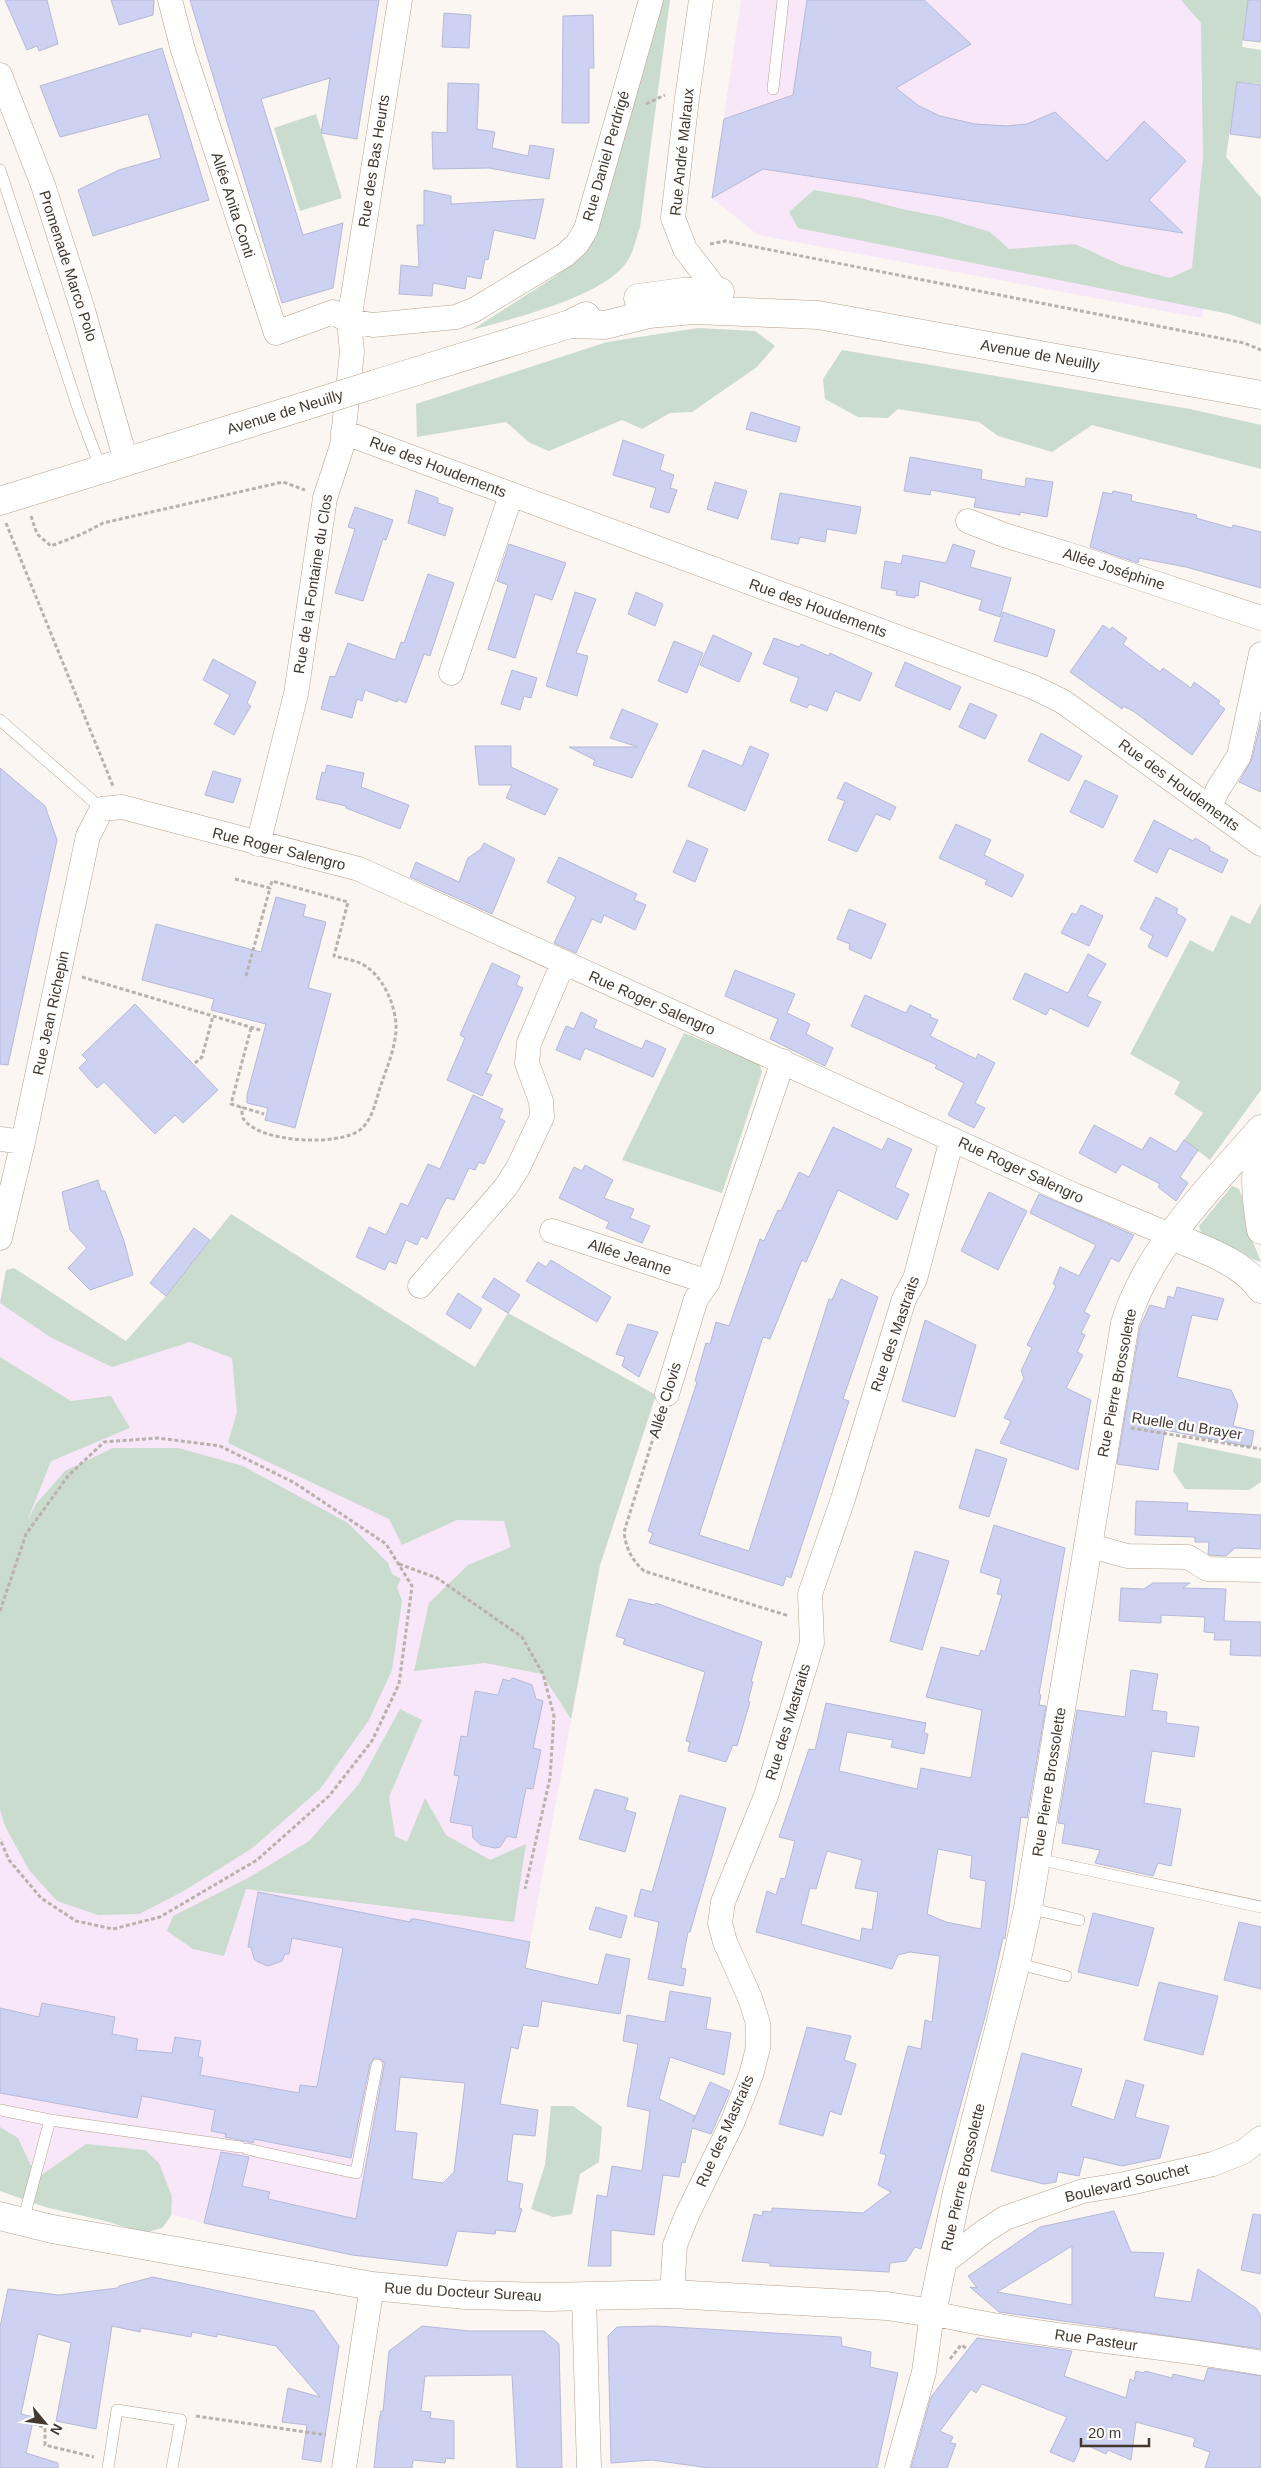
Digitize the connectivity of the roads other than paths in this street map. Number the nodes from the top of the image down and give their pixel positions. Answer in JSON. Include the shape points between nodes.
{"nodes":[{"id":1,"x":170,"y":0,"type":"edge"},
{"id":2,"x":400,"y":0,"type":"edge"},
{"id":3,"x":651,"y":0,"type":"edge"},
{"id":4,"x":701,"y":0,"type":"edge"},
{"id":5,"x":783,"y":0,"type":"edge"},
{"id":6,"x":0,"y":75,"type":"edge"},
{"id":7,"x":773,"y":89,"type":"dead end"},
{"id":8,"x":0,"y":170,"type":"edge"},
{"id":9,"x":718,"y":292,"type":"junction"},
{"id":10,"x":818,"y":315,"type":"junction"},
{"id":11,"x":349,"y":321,"type":"junction"},
{"id":12,"x":570,"y":324,"type":"junction"},
{"id":13,"x":1261,"y":395,"type":"edge"},
{"id":14,"x":343,"y":432,"type":"junction"},
{"id":15,"x":114,"y":465,"type":"junction"},
{"id":16,"x":511,"y":495,"type":"junction"},
{"id":17,"x":10,"y":506,"type":"edge"},
{"id":18,"x":968,"y":521,"type":"dead end"},
{"id":19,"x":1261,"y":618,"type":"edge"},
{"id":20,"x":1261,"y":654,"type":"edge"},
{"id":21,"x":451,"y":673,"type":"dead end"},
{"id":22,"x":0,"y":720,"type":"edge"},
{"id":23,"x":1210,"y":807,"type":"junction"},
{"id":24,"x":112,"y":808,"type":"junction"},
{"id":25,"x":258,"y":844,"type":"junction"},
{"id":26,"x":1261,"y":844,"type":"edge"},
{"id":27,"x":563,"y":963,"type":"junction"},
{"id":28,"x":783,"y":1061,"type":"junction"},
{"id":29,"x":1261,"y":1129,"type":"edge"},
{"id":30,"x":1261,"y":1134,"type":"edge"},
{"id":31,"x":0,"y":1139,"type":"edge"},
{"id":32,"x":952,"y":1139,"type":"junction"},
{"id":33,"x":23,"y":1142,"type":"junction"},
{"id":34,"x":1261,"y":1230,"type":"edge"},
{"id":35,"x":552,"y":1231,"type":"dead end"},
{"id":36,"x":1170,"y":1235,"type":"junction"},
{"id":37,"x":0,"y":1238,"type":"edge"},
{"id":38,"x":708,"y":1282,"type":"junction"},
{"id":39,"x":420,"y":1286,"type":"dead end"},
{"id":40,"x":1261,"y":1289,"type":"edge"},
{"id":41,"x":667,"y":1394,"type":"road end"},
{"id":42,"x":1088,"y":1545,"type":"junction"},
{"id":43,"x":1261,"y":1570,"type":"edge"},
{"id":44,"x":1037,"y":1859,"type":"junction"},
{"id":45,"x":1261,"y":1907,"type":"edge"},
{"id":46,"x":1028,"y":1908,"type":"junction"},
{"id":47,"x":1079,"y":1920,"type":"dead end"},
{"id":48,"x":1016,"y":1963,"type":"junction"},
{"id":49,"x":1066,"y":1976,"type":"dead end"},
{"id":50,"x":377,"y":2065,"type":"dead end"},
{"id":51,"x":0,"y":2110,"type":"edge"},
{"id":52,"x":50,"y":2120,"type":"junction"},
{"id":53,"x":1261,"y":2138,"type":"edge"},
{"id":54,"x":11,"y":2219,"type":"edge"},
{"id":55,"x":943,"y":2263,"type":"junction"},
{"id":56,"x":372,"y":2286,"type":"junction"},
{"id":57,"x":672,"y":2294,"type":"junction"},
{"id":58,"x":584,"y":2298,"type":"junction"},
{"id":59,"x":932,"y":2313,"type":"junction"},
{"id":60,"x":1261,"y":2363,"type":"edge"},
{"id":61,"x":109,"y":2464,"type":"edge"},
{"id":62,"x":172,"y":2468,"type":"edge"},
{"id":63,"x":344,"y":2468,"type":"edge"},
{"id":64,"x":589,"y":2468,"type":"edge"},
{"id":65,"x":897,"y":2468,"type":"edge"}],
"edges":[{"from":1,"to":11,"type":"street","name":"Allée Anita Conti","via":[[183,50],[276,333],[333,312]]},
{"from":2,"to":11,"type":"street","name":"Rue des Bas Heurts"},
{"from":3,"to":11,"type":"street","name":"Rue Daniel Perdrigé","via":[[586,229],[576,244],[565,255],[474,310],[456,317],[373,325]]},
{"from":4,"to":9,"type":"street","name":"Rue André Malraux","via":[[673,218],[684,249]]},
{"from":5,"to":7,"type":"lane"},
{"from":6,"to":15,"type":"street","name":"Promenade Marco Polo","via":[[52,213],[82,307]]},
{"from":8,"to":15,"type":"lane","via":[[89,438]]},
{"from":9,"to":10,"type":"street","name":"Avenue de Neuilly","via":[[770,298]]},
{"from":9,"to":12,"type":"street","name":"Avenue de Neuilly","via":[[644,296],[602,308]]},
{"from":10,"to":12,"type":"street","name":"Avenue de Neuilly","via":[[693,310],[650,314],[605,325]]},
{"from":10,"to":13,"type":"street","name":"Avenue de Neuilly"},
{"from":11,"to":14,"type":"street","name":"Rue de la Fontaine du Clos","via":[[352,352]]},
{"from":12,"to":15,"type":"street","name":"Avenue de Neuilly","bridge":true},
{"from":14,"to":16,"type":"street","name":"Rue des Houdements"},
{"from":14,"to":25,"type":"street","name":"Rue de la Fontaine du Clos","via":[[342,446],[325,498],[296,694]]},
{"from":15,"to":17,"type":"street","name":"Avenue de Neuilly"},
{"from":16,"to":21,"type":"street"},
{"from":16,"to":23,"type":"street","name":"Rue des Houdements","via":[[1033,687],[1062,701]]},
{"from":18,"to":19,"type":"street","name":"Allée Joséphine"},
{"from":20,"to":23,"type":"street","via":[[1239,756]]},
{"from":22,"to":24,"type":"lane"},
{"from":23,"to":26,"type":"street","name":"Rue des Houdements"},
{"from":24,"to":25,"type":"street","name":"Rue Roger Salengro"},
{"from":24,"to":33,"type":"street","name":"Rue Jean Richepin","via":[[88,836]]},
{"from":25,"to":27,"type":"street","name":"Rue Roger Salengro","via":[[359,869]]},
{"from":27,"to":28,"type":"street","name":"Rue Roger Salengro"},
{"from":27,"to":39,"type":"street","via":[[529,1043],[527,1063],[541,1102],[542,1116],[505,1188]]},
{"from":28,"to":32,"type":"street","name":"Rue Roger Salengro"},
{"from":28,"to":38,"type":"street","name":"Allée Clovis"},
{"from":29,"to":36,"type":"street","name":"Rue Pierre Brossolette"},
{"from":30,"to":34,"type":"street","via":[[1255,1166]]},
{"from":31,"to":33,"type":"street"},
{"from":32,"to":36,"type":"street","name":"Rue Roger Salengro"},
{"from":32,"to":57,"type":"street","name":"Rue des Mastraits","via":[[914,1279],[904,1299],[810,1594],[812,1642],[766,1796],[723,1902],[720,1923],[758,2022],[758,2048],[733,2121],[675,2245]]},
{"from":33,"to":37,"type":"street","name":"Rue Jean Richepin"},
{"from":35,"to":38,"type":"street","name":"Allée Jeanne"},
{"from":36,"to":40,"type":"street","via":[[1241,1268]]},
{"from":36,"to":42,"type":"street","name":"Rue Pierre Brossolette","via":[[1131,1304],[1125,1323]]},
{"from":38,"to":41,"type":"street","name":"Allée Clovis","via":[[696,1299]]},
{"from":42,"to":43,"type":"street","via":[[1127,1556],[1188,1557],[1207,1569]]},
{"from":42,"to":44,"type":"street","name":"Rue Pierre Brossolette"},
{"from":44,"to":45,"type":"lane"},
{"from":44,"to":46,"type":"street","name":"Rue Pierre Brossolette"},
{"from":46,"to":47,"type":"lane"},
{"from":46,"to":48,"type":"street","name":"Rue Pierre Brossolette"},
{"from":48,"to":49,"type":"lane"},
{"from":48,"to":55,"type":"street","name":"Rue Pierre Brossolette","via":[[957,2192]]},
{"from":50,"to":52,"type":"lane","via":[[356,2172],[244,2148]]},
{"from":51,"to":52,"type":"lane"},
{"from":52,"to":54,"type":"lane"},
{"from":53,"to":55,"type":"street","name":"Boulevard Souchet","via":[[1243,2152],[1213,2164],[1083,2191],[1021,2212],[985,2231]]},
{"from":54,"to":56,"type":"street","name":"Rue du Docteur Sureau"},
{"from":55,"to":59,"type":"street","name":"Rue Pierre Brossolette"},
{"from":56,"to":58,"type":"street","name":"Rue du Docteur Sureau","via":[[466,2295]]},
{"from":56,"to":63,"type":"street"},
{"from":57,"to":58,"type":"street","name":"Rue du Docteur Sureau"},
{"from":57,"to":59,"type":"street","name":"Rue du Docteur Sureau","via":[[887,2306]]},
{"from":58,"to":64,"type":"street"},
{"from":59,"to":60,"type":"street","name":"Rue Pasteur","via":[[1087,2340],[1214,2354]]},
{"from":59,"to":65,"type":"street","name":"Rue Pierre Brossolette","via":[[924,2372]]},
{"from":61,"to":62,"type":"lane","via":[[117,2410],[181,2420]]}]}
